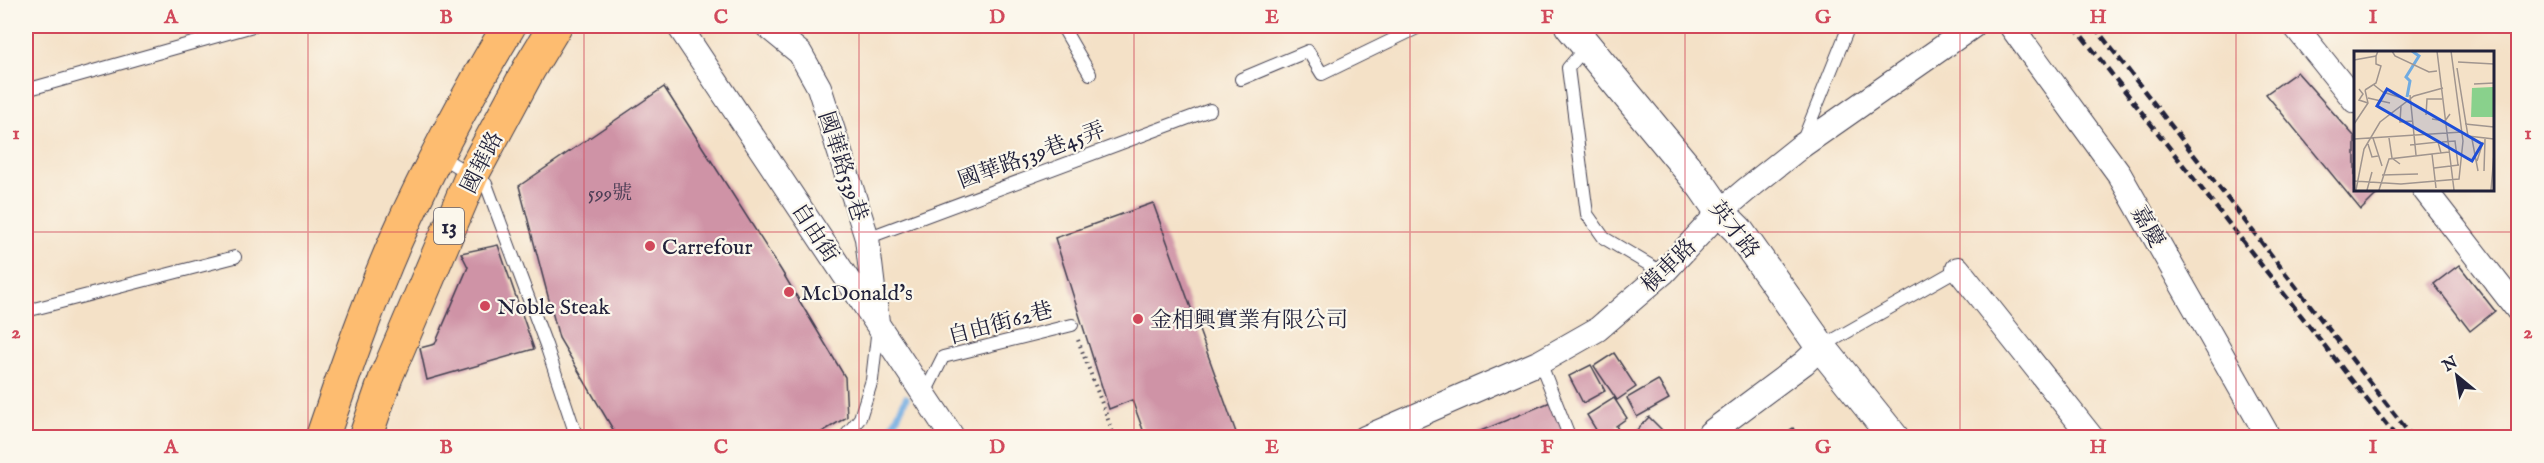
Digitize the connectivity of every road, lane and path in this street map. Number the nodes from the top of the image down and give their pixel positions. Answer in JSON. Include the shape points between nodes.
{"nodes":[{"id":1,"x":253,"y":26,"type":"edge"},
{"id":2,"x":509,"y":26,"type":"edge"},
{"id":3,"x":555,"y":26,"type":"edge"},
{"id":4,"x":679,"y":26,"type":"edge"},
{"id":5,"x":1062,"y":26,"type":"edge"},
{"id":6,"x":1421,"y":26,"type":"edge"},
{"id":7,"x":1850,"y":26,"type":"edge"},
{"id":8,"x":1972,"y":26,"type":"edge"},
{"id":9,"x":2011,"y":26,"type":"edge"},
{"id":10,"x":2295,"y":26,"type":"edge"},
{"id":11,"x":771,"y":27,"type":"edge"},
{"id":12,"x":1579,"y":36,"type":"edge"},
{"id":13,"x":1090,"y":74,"type":"dead end"},
{"id":14,"x":1241,"y":79,"type":"dead end"},
{"id":15,"x":26,"y":90,"type":"edge"},
{"id":16,"x":2354,"y":100,"type":"edge"},
{"id":17,"x":1210,"y":110,"type":"dead end"},
{"id":18,"x":1800,"y":147,"type":"junction"},
{"id":19,"x":438,"y":155,"type":"junction"},
{"id":20,"x":472,"y":175,"type":"junction"},
{"id":21,"x":2425,"y":190,"type":"edge"},
{"id":22,"x":1720,"y":212,"type":"junction"},
{"id":23,"x":867,"y":238,"type":"junction"},
{"id":24,"x":235,"y":256,"type":"dead end"},
{"id":25,"x":1958,"y":269,"type":"joint"},
{"id":26,"x":1663,"y":273,"type":"junction"},
{"id":27,"x":2518,"y":310,"type":"edge"},
{"id":28,"x":26,"y":311,"type":"edge"},
{"id":29,"x":1072,"y":325,"type":"joint"},
{"id":30,"x":878,"y":326,"type":"junction"},
{"id":31,"x":1821,"y":347,"type":"junction"},
{"id":32,"x":1540,"y":362,"type":"junction"},
{"id":33,"x":924,"y":395,"type":"junction"},
{"id":34,"x":1710,"y":433,"type":"dead end"},
{"id":35,"x":322,"y":438,"type":"edge"},
{"id":36,"x":365,"y":438,"type":"edge"},
{"id":37,"x":577,"y":438,"type":"edge"},
{"id":38,"x":844,"y":438,"type":"edge"},
{"id":39,"x":953,"y":438,"type":"edge"},
{"id":40,"x":1115,"y":438,"type":"edge"},
{"id":41,"x":1365,"y":438,"type":"edge"},
{"id":42,"x":1570,"y":438,"type":"edge"},
{"id":43,"x":1894,"y":438,"type":"edge"},
{"id":44,"x":2092,"y":438,"type":"edge"},
{"id":45,"x":2269,"y":438,"type":"edge"}],
"edges":[{"from":1,"to":15,"type":"lane"},
{"from":2,"to":19,"type":"main road","name":"國華路","number":"13"},
{"from":3,"to":20,"type":"main road","name":"國華路","number":"13"},
{"from":4,"to":30,"type":"street","name":"自由街"},
{"from":5,"to":13,"type":"lane"},
{"from":6,"to":14,"type":"lane","via":[[1322,74],[1308,51]]},
{"from":7,"to":18,"type":"lane"},
{"from":8,"to":18,"type":"street","name":"橫車路"},
{"from":9,"to":45,"type":"street","name":"嘉慶","via":[[2119,174]]},
{"from":10,"to":16,"type":"street"},
{"from":11,"to":23,"type":"street","name":"國華路539巷","via":[[800,53],[819,87]]},
{"from":12,"to":22,"type":"street","name":"英才路"},
{"from":12,"to":26,"type":"lane","via":[[1568,68],[1587,214],[1604,238]]},
{"from":17,"to":23,"type":"lane","name":"國華路539巷45弄"},
{"from":18,"to":22,"type":"street","name":"橫車路"},
{"from":19,"to":20,"type":"lane"},
{"from":19,"to":35,"type":"main road","name":"國華路","number":"13","via":[[396,240]]},
{"from":20,"to":36,"type":"main road","name":"國華路","number":"13","via":[[386,377]]},
{"from":20,"to":37,"type":"lane","via":[[486,184]]},
{"from":21,"to":27,"type":"street"},
{"from":22,"to":26,"type":"street","name":"橫車路"},
{"from":22,"to":31,"type":"street","name":"英才路","via":[[1738,230]]},
{"from":23,"to":30,"type":"street","name":"國華路539巷"},
{"from":24,"to":28,"type":"lane"},
{"from":25,"to":31,"type":"lane"},
{"from":25,"to":44,"type":"street"},
{"from":26,"to":32,"type":"street","name":"橫車路","via":[[1598,329]]},
{"from":29,"to":33,"type":"lane","name":"自由街62巷","via":[[943,357]]},
{"from":29,"to":40,"type":"path"},
{"from":30,"to":33,"type":"street","name":"自由街"},
{"from":30,"to":38,"type":"lane","via":[[872,380],[860,418]]},
{"from":31,"to":34,"type":"street"},
{"from":31,"to":43,"type":"street","name":"英才路"},
{"from":32,"to":41,"type":"street","name":"橫車路"},
{"from":32,"to":42,"type":"lane"},
{"from":33,"to":39,"type":"street","name":"自由街"}]}
